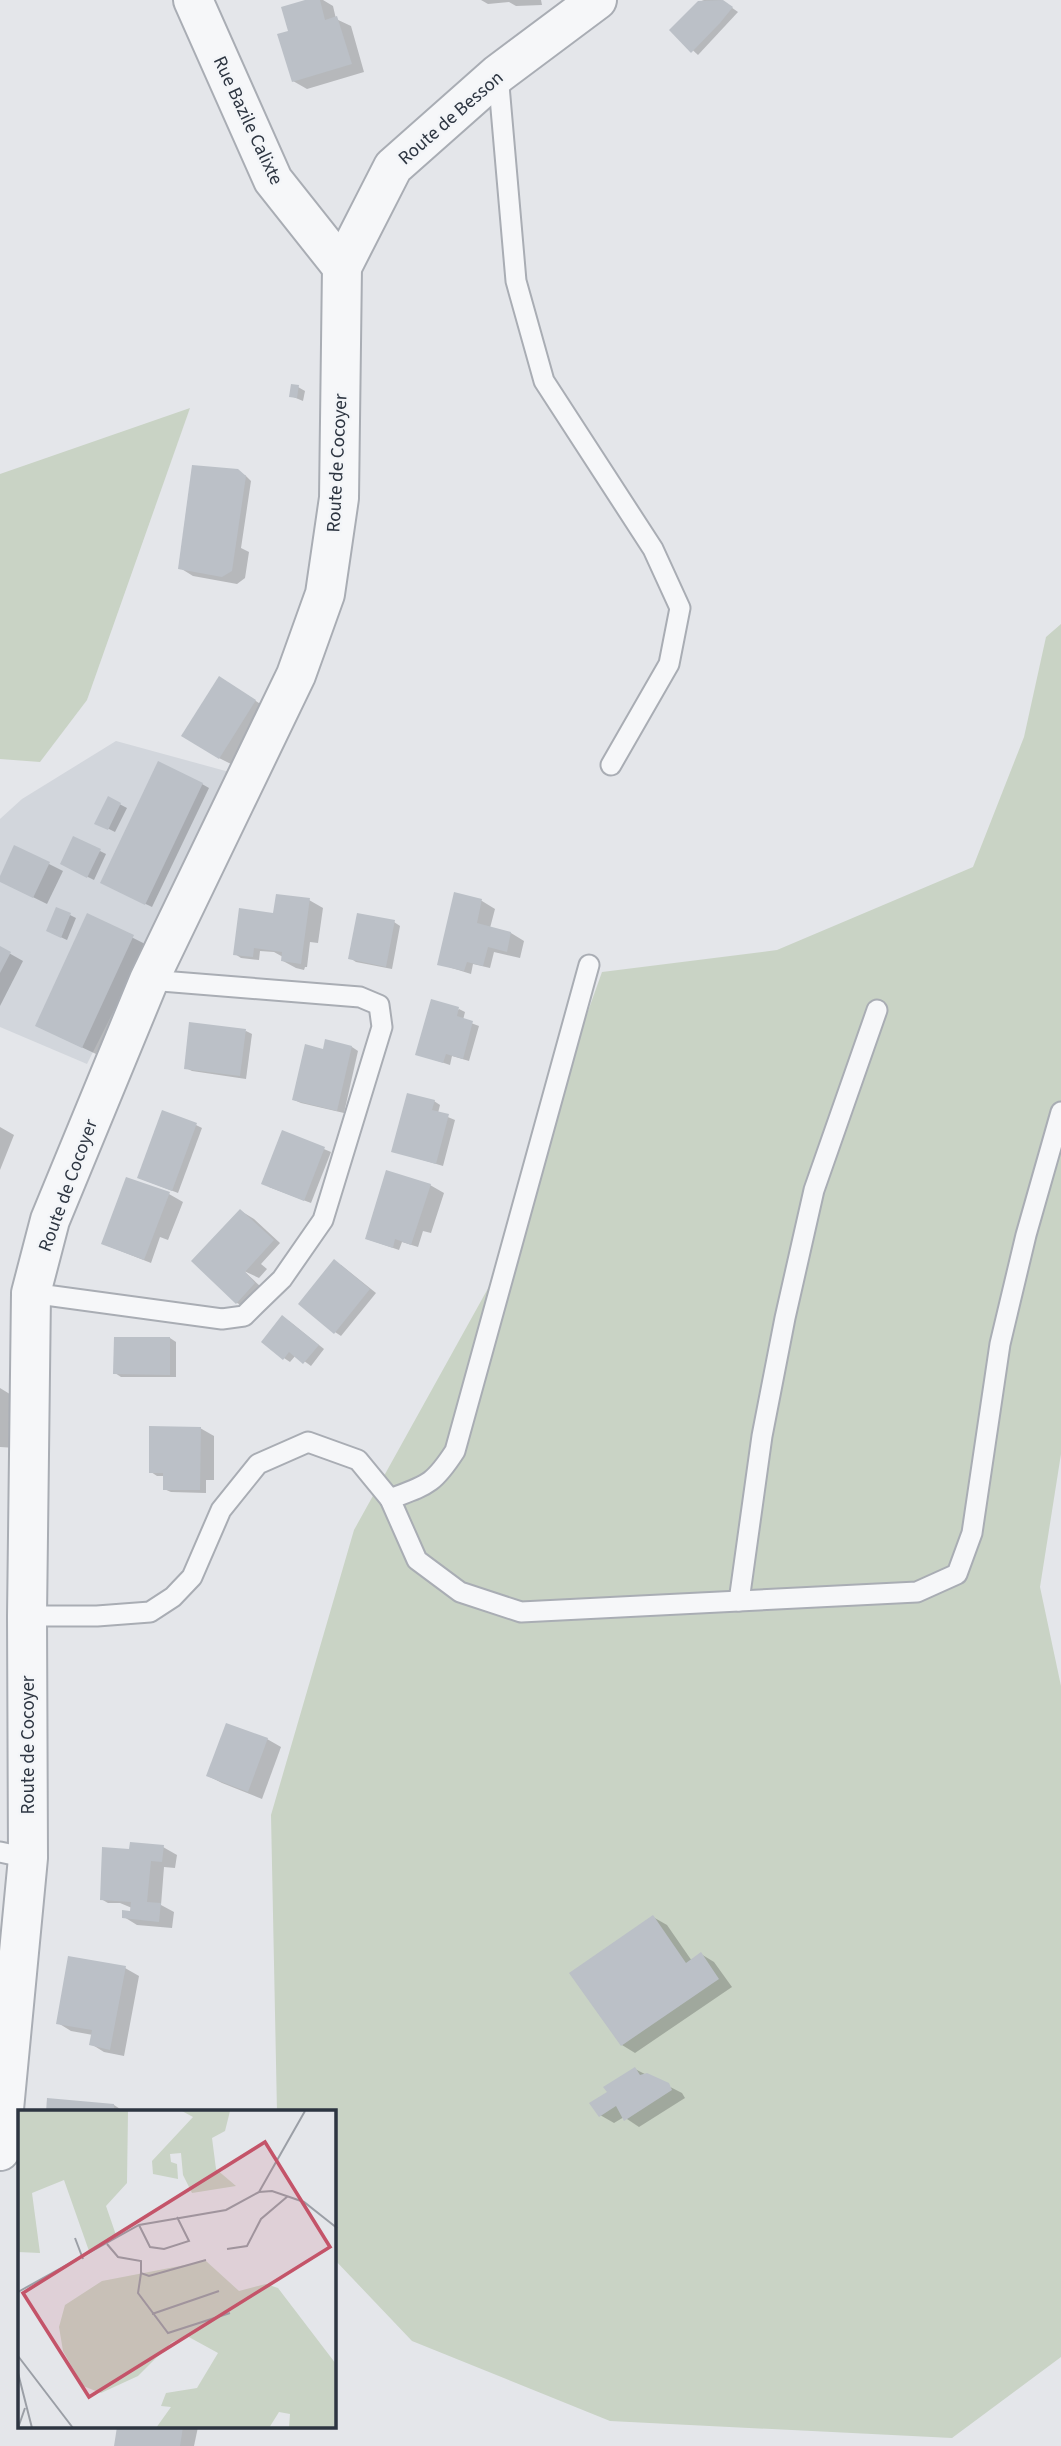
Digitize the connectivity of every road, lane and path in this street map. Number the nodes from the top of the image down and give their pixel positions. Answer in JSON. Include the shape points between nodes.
{"nodes":[{"id":1,"x":193,"y":0,"type":"edge"},
{"id":2,"x":597,"y":0,"type":"edge"},
{"id":3,"x":498,"y":74,"type":"junction"},
{"id":4,"x":342,"y":267,"type":"junction"},
{"id":5,"x":611,"y":765,"type":"dead end"},
{"id":6,"x":589,"y":965,"type":"dead end"},
{"id":7,"x":149,"y":980,"type":"junction"},
{"id":8,"x":877,"y":1010,"type":"dead end"},
{"id":9,"x":1061,"y":1112,"type":"edge"},
{"id":10,"x":31,"y":1293,"type":"junction"},
{"id":11,"x":390,"y":1499,"type":"junction"},
{"id":12,"x":739,"y":1601,"type":"junction"},
{"id":13,"x":27,"y":1616,"type":"junction"},
{"id":14,"x":14,"y":1855,"type":"edge"},
{"id":15,"x":0,"y":2151,"type":"edge"}],
"edges":[{"from":1,"to":4,"type":"street","name":"Rue Bazile Calixte","via":[[273,180]]},
{"from":2,"to":3,"type":"street","name":"Route de Besson"},
{"from":3,"to":4,"type":"street","name":"Route de Besson","via":[[393,167]]},
{"from":3,"to":5,"type":"lane","via":[[516,281],[544,381],[653,549],[680,608],[669,664]]},
{"from":4,"to":7,"type":"street","name":"Route de Cocoyer","via":[[339,498],[325,594],[296,675]]},
{"from":6,"to":11,"type":"lane","via":[[455,1451],[428,1485]]},
{"from":7,"to":10,"type":"street","name":"Route de Cocoyer","via":[[50,1220]]},
{"from":7,"to":10,"type":"lane","via":[[360,997],[379,1004],[382,1027],[323,1220],[282,1279],[244,1315],[222,1319]]},
{"from":8,"to":12,"type":"lane","via":[[814,1190],[762,1436]]},
{"from":9,"to":12,"type":"lane","via":[[1000,1344],[972,1533],[957,1574],[917,1592]]},
{"from":10,"to":13,"type":"street","name":"Route de Cocoyer"},
{"from":11,"to":12,"type":"lane","via":[[417,1560],[460,1592],[521,1612]]},
{"from":11,"to":13,"type":"lane","via":[[358,1460],[307,1442],[258,1464],[221,1510],[192,1577],[150,1612]]},
{"from":13,"to":14,"type":"street","name":"Route de Cocoyer"},
{"from":14,"to":15,"type":"street","name":"Route de Cocoyer"}]}
